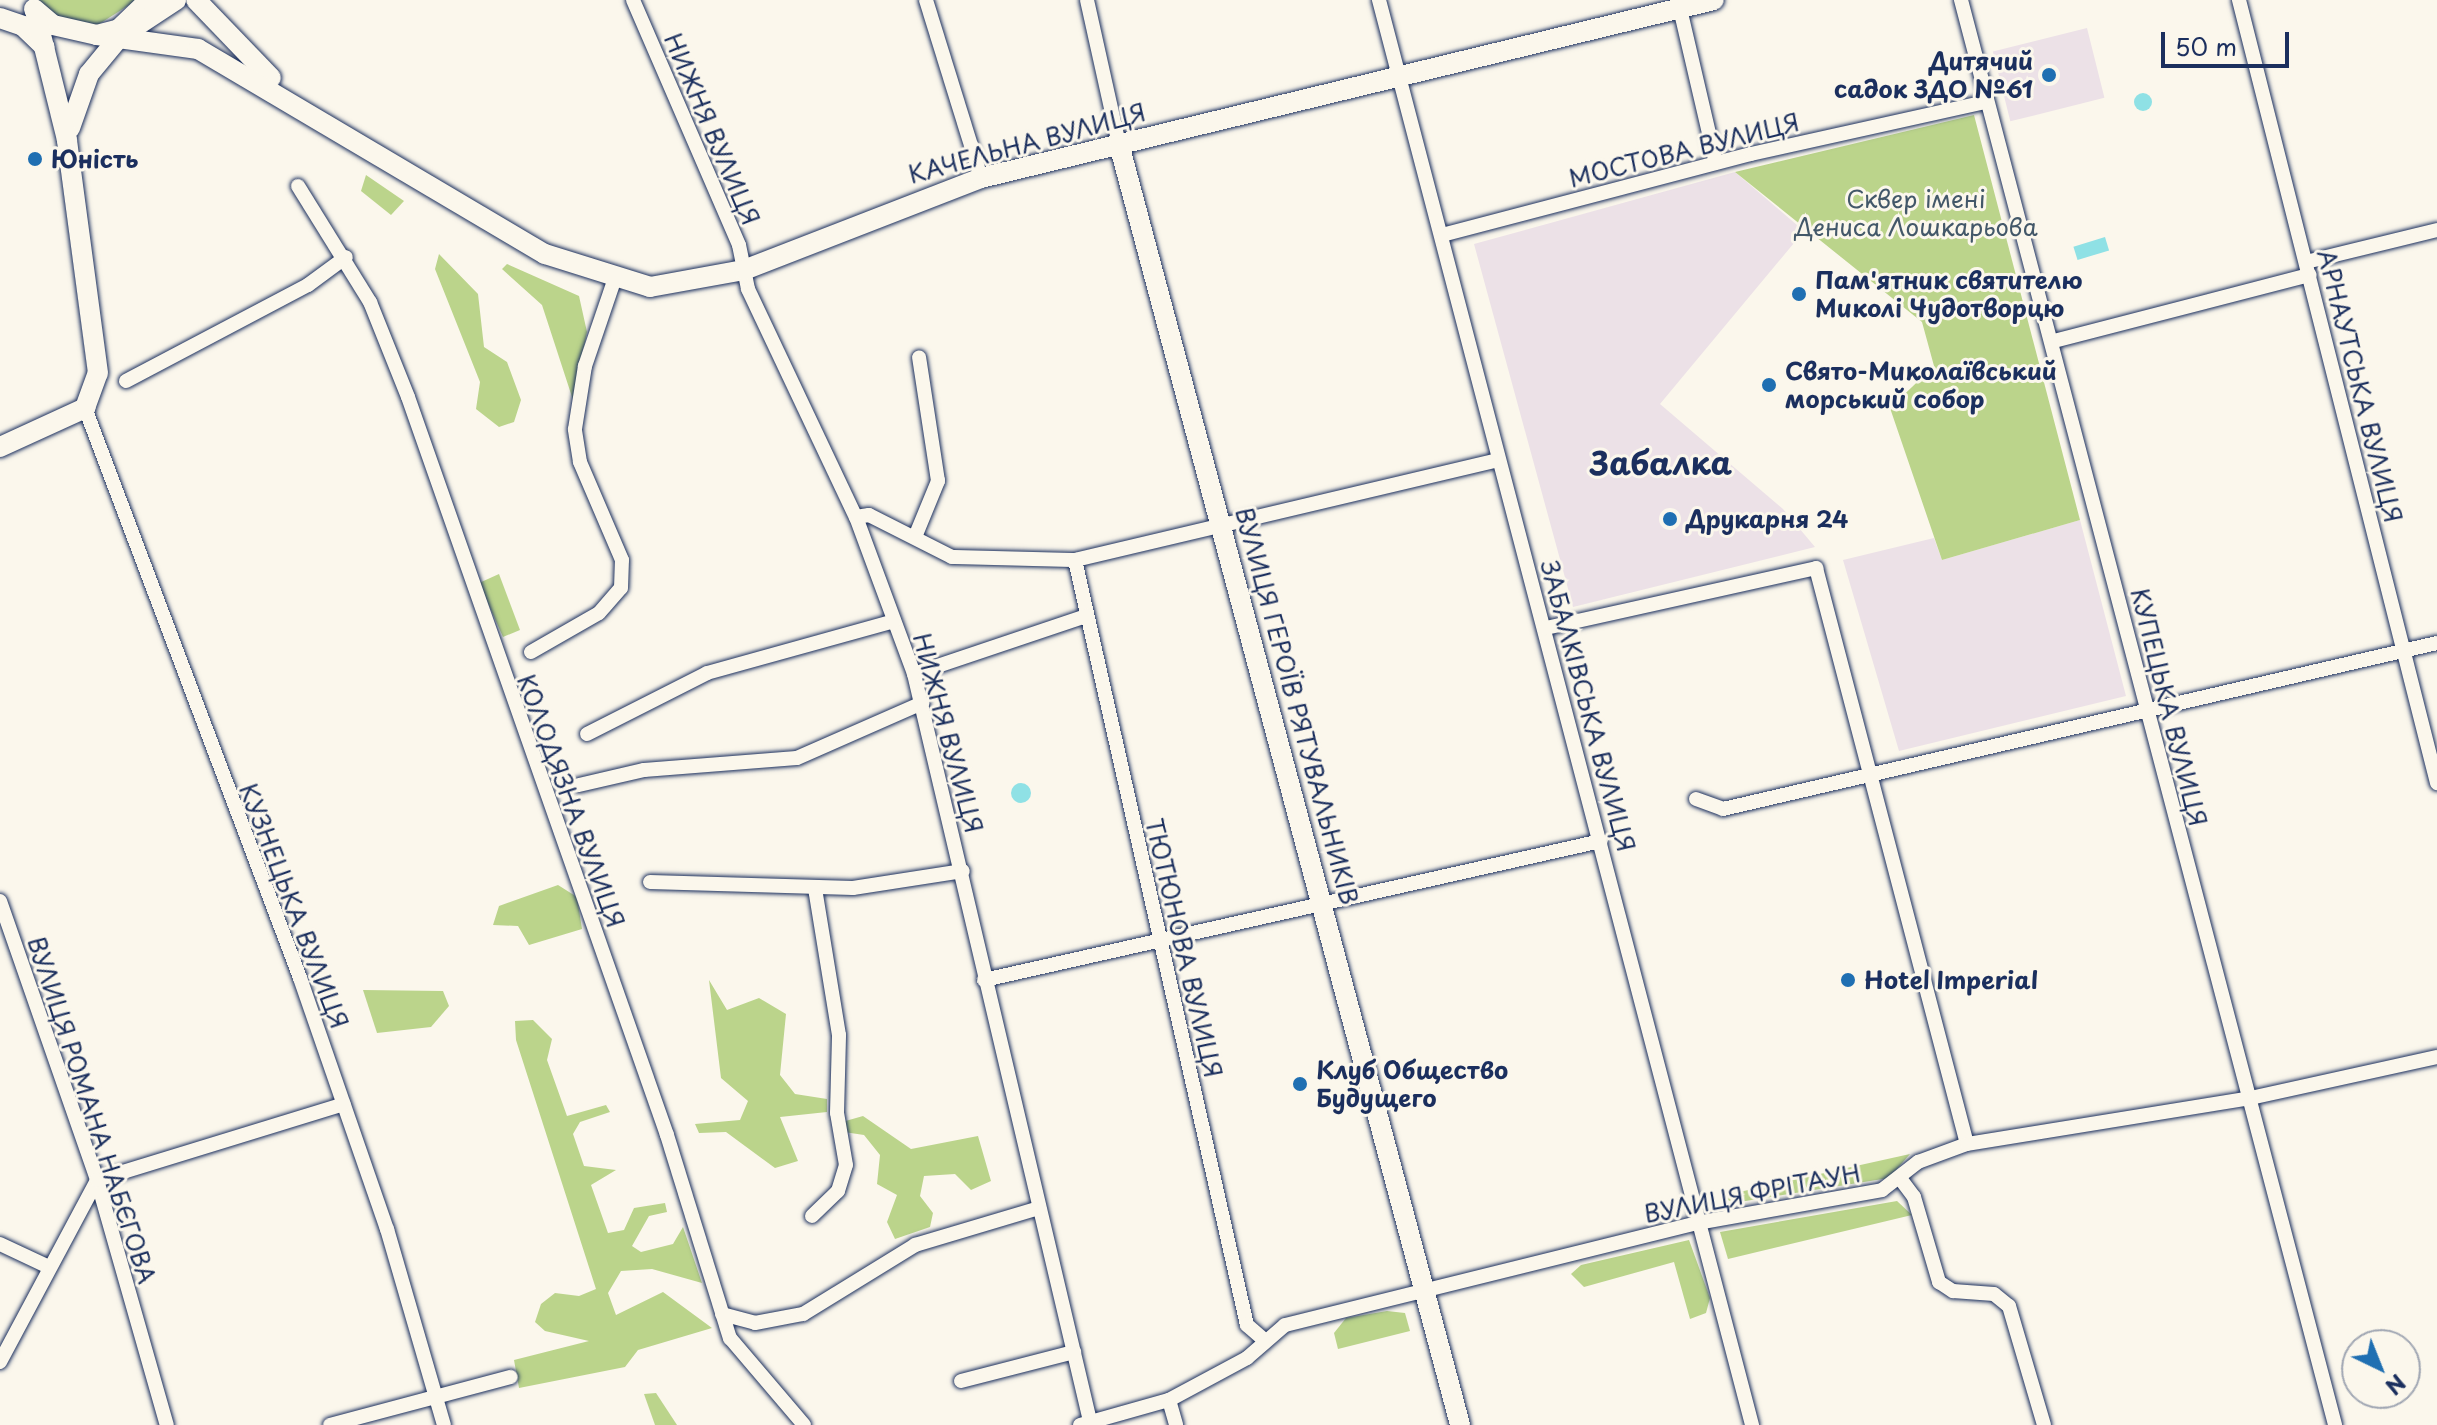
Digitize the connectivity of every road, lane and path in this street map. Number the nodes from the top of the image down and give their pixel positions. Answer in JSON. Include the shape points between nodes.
{"nodes":[{"id":1,"x":176,"y":0,"type":"edge"},
{"id":2,"x":196,"y":0,"type":"edge"},
{"id":3,"x":633,"y":0,"type":"edge"},
{"id":4,"x":926,"y":0,"type":"edge"},
{"id":5,"x":1087,"y":0,"type":"edge"},
{"id":6,"x":1379,"y":0,"type":"edge"},
{"id":7,"x":1714,"y":0,"type":"edge"},
{"id":8,"x":1961,"y":0,"type":"edge"},
{"id":9,"x":2239,"y":0,"type":"edge"},
{"id":10,"x":1679,"y":4,"type":"edge"},
{"id":11,"x":32,"y":5,"type":"edge"},
{"id":12,"x":143,"y":8,"type":"edge"},
{"id":13,"x":0,"y":10,"type":"edge"},
{"id":14,"x":0,"y":18,"type":"edge"},
{"id":15,"x":97,"y":35,"type":"junction"},
{"id":16,"x":118,"y":36,"type":"junction"},
{"id":17,"x":150,"y":38,"type":"junction"},
{"id":18,"x":45,"y":47,"type":"junction"},
{"id":19,"x":97,"y":62,"type":"junction"},
{"id":20,"x":1401,"y":75,"type":"junction"},
{"id":21,"x":1985,"y":102,"type":"junction"},
{"id":22,"x":304,"y":108,"type":"junction"},
{"id":23,"x":67,"y":140,"type":"junction"},
{"id":24,"x":1119,"y":144,"type":"junction"},
{"id":25,"x":1716,"y":163,"type":"junction"},
{"id":26,"x":981,"y":178,"type":"junction"},
{"id":27,"x":298,"y":186,"type":"dead end"},
{"id":28,"x":2437,"y":230,"type":"edge"},
{"id":29,"x":1442,"y":235,"type":"junction"},
{"id":30,"x":346,"y":257,"type":"junction"},
{"id":31,"x":2308,"y":269,"type":"junction"},
{"id":32,"x":744,"y":270,"type":"junction"},
{"id":33,"x":614,"y":281,"type":"junction"},
{"id":34,"x":2054,"y":341,"type":"junction"},
{"id":35,"x":919,"y":357,"type":"dead end"},
{"id":36,"x":126,"y":381,"type":"dead end"},
{"id":37,"x":85,"y":408,"type":"junction"},
{"id":38,"x":0,"y":447,"type":"edge"},
{"id":39,"x":1498,"y":460,"type":"junction"},
{"id":40,"x":856,"y":517,"type":"junction"},
{"id":41,"x":1221,"y":522,"type":"junction"},
{"id":42,"x":915,"y":537,"type":"junction"},
{"id":43,"x":1075,"y":560,"type":"junction"},
{"id":44,"x":1086,"y":616,"type":"junction"},
{"id":45,"x":894,"y":621,"type":"junction"},
{"id":46,"x":1546,"y":628,"type":"junction"},
{"id":47,"x":2437,"y":643,"type":"edge"},
{"id":48,"x":2404,"y":651,"type":"junction"},
{"id":49,"x":531,"y":652,"type":"dead end"},
{"id":50,"x":914,"y":674,"type":"junction"},
{"id":51,"x":922,"y":703,"type":"junction"},
{"id":52,"x":2146,"y":706,"type":"junction"},
{"id":53,"x":587,"y":734,"type":"dead end"},
{"id":54,"x":1876,"y":776,"type":"junction"},
{"id":55,"x":2437,"y":783,"type":"edge"},
{"id":56,"x":579,"y":785,"type":"dead end"},
{"id":57,"x":1696,"y":799,"type":"dead end"},
{"id":58,"x":1601,"y":841,"type":"junction"},
{"id":59,"x":963,"y":871,"type":"junction"},
{"id":60,"x":650,"y":882,"type":"dead end"},
{"id":61,"x":815,"y":889,"type":"junction"},
{"id":62,"x":0,"y":901,"type":"edge"},
{"id":63,"x":1323,"y":908,"type":"junction"},
{"id":64,"x":1161,"y":942,"type":"junction"},
{"id":65,"x":984,"y":980,"type":"junction"},
{"id":66,"x":2437,"y":1057,"type":"edge"},
{"id":67,"x":2246,"y":1099,"type":"junction"},
{"id":68,"x":344,"y":1104,"type":"junction"},
{"id":69,"x":1967,"y":1144,"type":"junction"},
{"id":70,"x":97,"y":1180,"type":"junction"},
{"id":71,"x":1902,"y":1181,"type":"junction"},
{"id":72,"x":1039,"y":1208,"type":"junction"},
{"id":73,"x":812,"y":1216,"type":"dead end"},
{"id":74,"x":1697,"y":1223,"type":"junction"},
{"id":75,"x":0,"y":1244,"type":"edge"},
{"id":76,"x":47,"y":1266,"type":"junction"},
{"id":77,"x":1425,"y":1291,"type":"junction"},
{"id":78,"x":722,"y":1314,"type":"junction"},
{"id":79,"x":1263,"y":1339,"type":"junction"},
{"id":80,"x":1074,"y":1352,"type":"junction"},
{"id":81,"x":0,"y":1362,"type":"edge"},
{"id":82,"x":511,"y":1377,"type":"dead end"},
{"id":83,"x":961,"y":1381,"type":"dead end"},
{"id":84,"x":436,"y":1395,"type":"junction"},
{"id":85,"x":1169,"y":1400,"type":"junction"},
{"id":86,"x":1085,"y":1423,"type":"edge"},
{"id":87,"x":167,"y":1425,"type":"edge"},
{"id":88,"x":330,"y":1425,"type":"edge"},
{"id":89,"x":444,"y":1425,"type":"edge"},
{"id":90,"x":804,"y":1425,"type":"edge"},
{"id":91,"x":1176,"y":1425,"type":"edge"},
{"id":92,"x":1460,"y":1425,"type":"edge"},
{"id":93,"x":1752,"y":1425,"type":"edge"},
{"id":94,"x":2044,"y":1425,"type":"edge"},
{"id":95,"x":2335,"y":1425,"type":"edge"}],
"edges":[{"from":1,"to":16,"type":"street"},
{"from":2,"to":22,"type":"street","name":"КАЧЕЛЬНА ВУЛИЦЯ"},
{"from":3,"to":32,"type":"street","name":"НИЖНЯ ВУЛИЦЯ"},
{"from":4,"to":26,"type":"street"},
{"from":5,"to":24,"type":"street","name":"ВУЛИЦЯ ГЕРОЇВ РЯТУВАЛЬНИКІВ"},
{"from":6,"to":20,"type":"street","name":"ЗАБАЛКІВСЬКА ВУЛИЦЯ"},
{"from":7,"to":10,"type":"street","name":"КАЧЕЛЬНА ВУЛИЦЯ"},
{"from":8,"to":21,"type":"street","name":"КУПЕЦЬКА ВУЛИЦЯ"},
{"from":9,"to":31,"type":"street","name":"АРНАУТСЬКА ВУЛИЦЯ"},
{"from":10,"to":20,"type":"street","name":"КАЧЕЛЬНА ВУЛИЦЯ"},
{"from":10,"to":25,"type":"street"},
{"from":11,"to":13,"type":"street"},
{"from":11,"to":15,"type":"street","name":"КАЧЕЛЬНА ВУЛИЦЯ","via":[[63,30]]},
{"from":11,"to":18,"type":"street"},
{"from":12,"to":15,"type":"street"},
{"from":12,"to":16,"type":"street"},
{"from":14,"to":18,"type":"street","via":[[23,26]]},
{"from":15,"to":16,"type":"street","name":"КАЧЕЛЬНА ВУЛИЦЯ"},
{"from":16,"to":17,"type":"street","name":"КАЧЕЛЬНА ВУЛИЦЯ"},
{"from":16,"to":19,"type":"street"},
{"from":17,"to":19,"type":"street"},
{"from":17,"to":22,"type":"street","name":"КАЧЕЛЬНА ВУЛИЦЯ","via":[[198,49]]},
{"from":18,"to":23,"type":"street"},
{"from":19,"to":23,"type":"street","via":[[74,106]]},
{"from":20,"to":24,"type":"street","name":"КАЧЕЛЬНА ВУЛИЦЯ"},
{"from":20,"to":29,"type":"street","name":"ЗАБАЛКІВСЬКА ВУЛИЦЯ"},
{"from":21,"to":25,"type":"street","name":"МОСТОВА ВУЛИЦЯ"},
{"from":21,"to":34,"type":"street","name":"КУПЕЦЬКА ВУЛИЦЯ"},
{"from":22,"to":33,"type":"street","name":"КАЧЕЛЬНА ВУЛИЦЯ","via":[[545,254]]},
{"from":23,"to":37,"type":"street","via":[[97,344],[96,389]]},
{"from":24,"to":26,"type":"street","name":"КАЧЕЛЬНА ВУЛИЦЯ"},
{"from":24,"to":41,"type":"street","name":"ВУЛИЦЯ ГЕРОЇВ РЯТУВАЛЬНИКІВ"},
{"from":25,"to":29,"type":"street","name":"МОСТОВА ВУЛИЦЯ"},
{"from":26,"to":32,"type":"street","name":"КАЧЕЛЬНА ВУЛИЦЯ"},
{"from":27,"to":30,"type":"street","name":"КОЛОДЯЗНА ВУЛИЦЯ"},
{"from":28,"to":31,"type":"street"},
{"from":29,"to":39,"type":"street","name":"ЗАБАЛКІВСЬКА ВУЛИЦЯ"},
{"from":30,"to":36,"type":"street","via":[[308,285]]},
{"from":30,"to":78,"type":"street","name":"КОЛОДЯЗНА ВУЛИЦЯ","via":[[408,397],[667,1135]]},
{"from":31,"to":34,"type":"street"},
{"from":31,"to":48,"type":"street","name":"АРНАУТСЬКА ВУЛИЦЯ"},
{"from":32,"to":33,"type":"street","name":"КАЧЕЛЬНА ВУЛИЦЯ","via":[[675,285]]},
{"from":32,"to":40,"type":"street","name":"НИЖНЯ ВУЛИЦЯ"},
{"from":33,"to":49,"type":"street","via":[[585,366],[575,439],[622,560],[621,588],[599,613]]},
{"from":34,"to":52,"type":"street","name":"КУПЕЦЬКА ВУЛИЦЯ"},
{"from":35,"to":42,"type":"street","via":[[938,481]]},
{"from":37,"to":38,"type":"street"},
{"from":37,"to":68,"type":"street","name":"КУЗНЕЦЬКА ВУЛИЦЯ"},
{"from":39,"to":41,"type":"street"},
{"from":39,"to":46,"type":"street","name":"ЗАБАЛКІВСЬКА ВУЛИЦЯ"},
{"from":40,"to":42,"type":"street","via":[[869,515]]},
{"from":40,"to":45,"type":"street","name":"НИЖНЯ ВУЛИЦЯ"},
{"from":41,"to":43,"type":"street"},
{"from":41,"to":63,"type":"street","name":"ВУЛИЦЯ ГЕРОЇВ РЯТУВАЛЬНИКІВ"},
{"from":42,"to":43,"type":"street","via":[[966,559]]},
{"from":43,"to":44,"type":"street","name":"ТЮТЮНОВА ВУЛИЦЯ"},
{"from":44,"to":50,"type":"street"},
{"from":44,"to":64,"type":"street","name":"ТЮТЮНОВА ВУЛИЦЯ"},
{"from":45,"to":50,"type":"street","name":"НИЖНЯ ВУЛИЦЯ"},
{"from":45,"to":53,"type":"street","via":[[707,673]]},
{"from":46,"to":54,"type":"street","via":[[1816,568]]},
{"from":46,"to":58,"type":"street","name":"ЗАБАЛКІВСЬКА ВУЛИЦЯ"},
{"from":47,"to":48,"type":"street"},
{"from":48,"to":52,"type":"street"},
{"from":48,"to":55,"type":"street","name":"АРНАУТСЬКА ВУЛИЦЯ"},
{"from":50,"to":51,"type":"street","name":"НИЖНЯ ВУЛИЦЯ"},
{"from":51,"to":56,"type":"street","via":[[797,758],[644,770]]},
{"from":51,"to":59,"type":"street","name":"НИЖНЯ ВУЛИЦЯ"},
{"from":52,"to":54,"type":"street"},
{"from":52,"to":67,"type":"street","name":"КУПЕЦЬКА ВУЛИЦЯ"},
{"from":54,"to":57,"type":"street","via":[[1723,809]]},
{"from":54,"to":69,"type":"street"},
{"from":58,"to":63,"type":"street"},
{"from":58,"to":74,"type":"street","name":"ЗАБАЛКІВСЬКА ВУЛИЦЯ"},
{"from":59,"to":61,"type":"street"},
{"from":59,"to":65,"type":"street","name":"НИЖНЯ ВУЛИЦЯ"},
{"from":60,"to":61,"type":"street","via":[[735,879]]},
{"from":61,"to":73,"type":"street","via":[[839,1035],[837,1113],[846,1165],[838,1191]]},
{"from":62,"to":70,"type":"street","name":"ВУЛИЦЯ РОМАНА НАБЄГОВА"},
{"from":63,"to":64,"type":"street"},
{"from":63,"to":77,"type":"street","name":"ВУЛИЦЯ ГЕРОЇВ РЯТУВАЛЬНИКІВ"},
{"from":64,"to":65,"type":"street"},
{"from":64,"to":79,"type":"street","name":"ТЮТЮНОВА ВУЛИЦЯ","via":[[1247,1325]]},
{"from":65,"to":72,"type":"street","name":"НИЖНЯ ВУЛИЦЯ"},
{"from":66,"to":67,"type":"street","name":"ВУЛИЦЯ ФРІТАУН"},
{"from":67,"to":69,"type":"street","name":"ВУЛИЦЯ ФРІТАУН"},
{"from":67,"to":95,"type":"street","name":"КУПЕЦЬКА ВУЛИЦЯ"},
{"from":68,"to":70,"type":"street"},
{"from":68,"to":84,"type":"street","name":"КУЗНЕЦЬКА ВУЛИЦЯ"},
{"from":69,"to":71,"type":"street","name":"ВУЛИЦЯ ФРІТАУН","via":[[1918,1162]]},
{"from":70,"to":76,"type":"street"},
{"from":70,"to":87,"type":"street","name":"ВУЛИЦЯ РОМАНА НАБЄГОВА"},
{"from":71,"to":74,"type":"street","name":"ВУЛИЦЯ ФРІТАУН"},
{"from":71,"to":94,"type":"street","via":[[1914,1197],[1939,1282],[1953,1291],[1994,1294],[2009,1306]]},
{"from":72,"to":78,"type":"street","via":[[907,1249],[803,1314],[755,1323]]},
{"from":72,"to":80,"type":"street","name":"НИЖНЯ ВУЛИЦЯ"},
{"from":74,"to":77,"type":"street","name":"ВУЛИЦЯ ФРІТАУН"},
{"from":74,"to":93,"type":"street","name":"ЗАБАЛКІВСЬКА ВУЛИЦЯ"},
{"from":75,"to":76,"type":"street"},
{"from":76,"to":81,"type":"street"},
{"from":77,"to":79,"type":"street","name":"ВУЛИЦЯ ФРІТАУН","via":[[1285,1325]]},
{"from":77,"to":92,"type":"street","name":"ВУЛИЦЯ ГЕРОЇВ РЯТУВАЛЬНИКІВ"},
{"from":78,"to":90,"type":"street","name":"КОЛОДЯЗНА ВУЛИЦЯ","via":[[740,1357]]},
{"from":79,"to":85,"type":"street","name":"ВУЛИЦЯ ФРІТАУН","via":[[1247,1358]]},
{"from":80,"to":83,"type":"street"},
{"from":80,"to":86,"type":"street","name":"НИЖНЯ ВУЛИЦЯ"},
{"from":82,"to":84,"type":"street"},
{"from":84,"to":88,"type":"street"},
{"from":84,"to":89,"type":"street","name":"КУЗНЕЦЬКА ВУЛИЦЯ"},
{"from":85,"to":86,"type":"street","name":"ВУЛИЦЯ ФРІТАУН"},
{"from":85,"to":91,"type":"street"}]}
